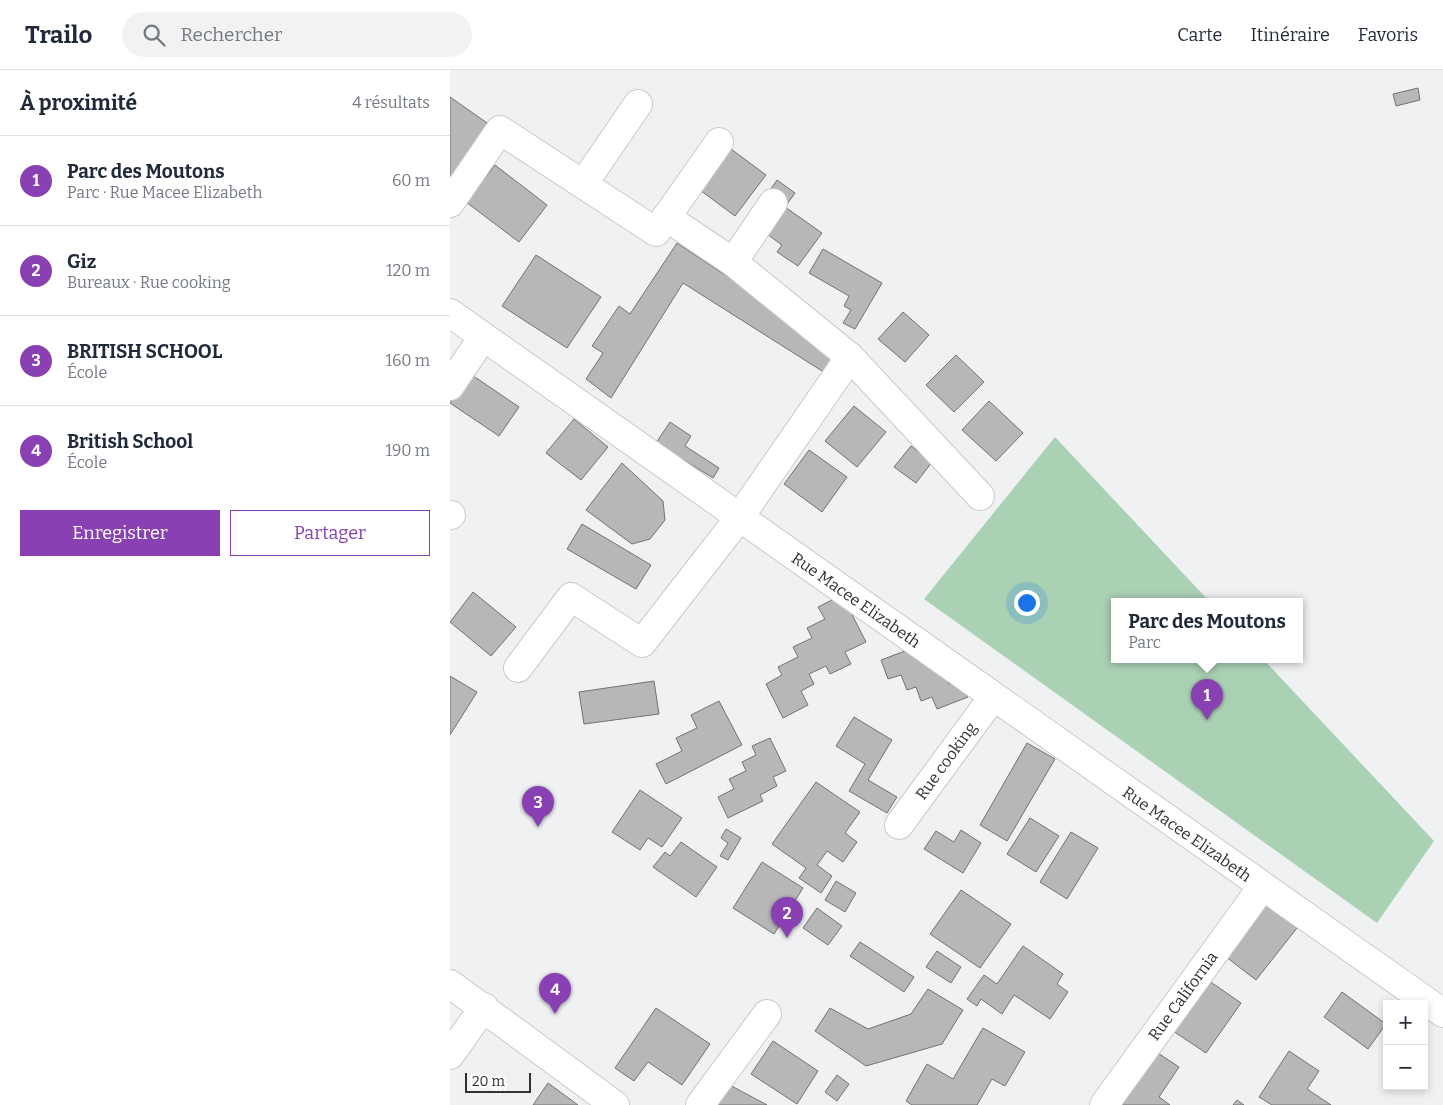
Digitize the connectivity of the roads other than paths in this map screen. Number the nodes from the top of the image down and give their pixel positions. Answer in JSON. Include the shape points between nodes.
{"nodes":[{"id":1,"x":638,"y":104,"type":"dead end"},
{"id":2,"x":719,"y":142,"type":"dead end"},
{"id":3,"x":584,"y":183,"type":"junction"},
{"id":4,"x":773,"y":203,"type":"dead end"},
{"id":5,"x":450,"y":204,"type":"edge"},
{"id":6,"x":666,"y":218,"type":"junction"},
{"id":7,"x":733,"y":262,"type":"junction"},
{"id":8,"x":450,"y":313,"type":"edge"},
{"id":9,"x":483,"y":337,"type":"junction"},
{"id":10,"x":850,"y":357,"type":"junction"},
{"id":11,"x":450,"y":386,"type":"edge"},
{"id":12,"x":980,"y":496,"type":"dead end"},
{"id":13,"x":739,"y":518,"type":"junction"},
{"id":14,"x":518,"y":668,"type":"dead end"},
{"id":15,"x":993,"y":697,"type":"junction"},
{"id":16,"x":900,"y":824,"type":"dead end"},
{"id":17,"x":1262,"y":887,"type":"junction"},
{"id":18,"x":450,"y":984,"type":"edge"},
{"id":19,"x":484,"y":1007,"type":"junction"},
{"id":20,"x":1443,"y":1013,"type":"edge"},
{"id":21,"x":767,"y":1014,"type":"dead end"},
{"id":22,"x":450,"y":1055,"type":"edge"},
{"id":23,"x":615,"y":1105,"type":"edge"},
{"id":24,"x":700,"y":1105,"type":"edge"},
{"id":25,"x":1104,"y":1105,"type":"edge"}],
"edges":[{"from":1,"to":3,"type":"street"},
{"from":2,"to":6,"type":"street"},
{"from":3,"to":5,"type":"street","via":[[500,130]]},
{"from":3,"to":6,"type":"street","via":[[656,232]]},
{"from":4,"to":7,"type":"street"},
{"from":6,"to":7,"type":"street"},
{"from":7,"to":10,"type":"street"},
{"from":8,"to":9,"type":"street","name":"Rue Macee Elizabeth"},
{"from":9,"to":11,"type":"street"},
{"from":9,"to":13,"type":"street","name":"Rue Macee Elizabeth"},
{"from":10,"to":12,"type":"street"},
{"from":10,"to":13,"type":"street"},
{"from":13,"to":14,"type":"street","via":[[642,643],[571,597]]},
{"from":13,"to":15,"type":"street","name":"Rue Macee Elizabeth"},
{"from":15,"to":16,"type":"street","name":"Rue cooking"},
{"from":15,"to":17,"type":"street","name":"Rue Macee Elizabeth"},
{"from":17,"to":20,"type":"street","name":"Rue Macee Elizabeth"},
{"from":17,"to":25,"type":"street","name":"Rue California"},
{"from":18,"to":19,"type":"street"},
{"from":19,"to":22,"type":"street"},
{"from":19,"to":23,"type":"street"},
{"from":21,"to":24,"type":"street"}]}
